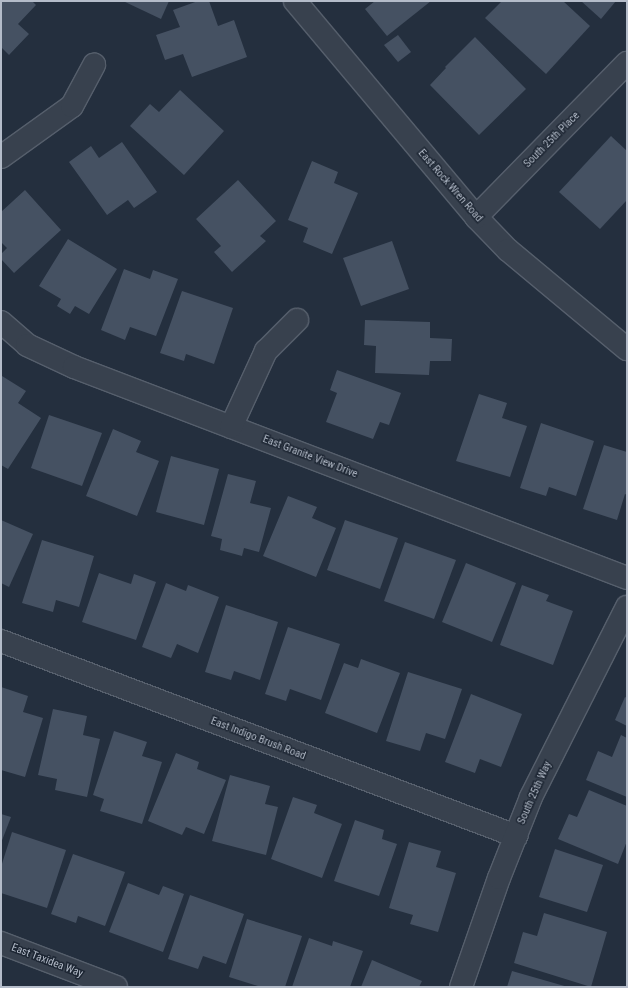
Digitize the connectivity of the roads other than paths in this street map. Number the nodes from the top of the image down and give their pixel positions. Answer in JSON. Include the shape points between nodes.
{"nodes":[{"id":1,"x":295,"y":1,"type":"edge"},
{"id":2,"x":94,"y":65,"type":"dead end"},
{"id":3,"x":624,"y":72,"type":"edge"},
{"id":4,"x":1,"y":157,"type":"edge"},
{"id":5,"x":476,"y":217,"type":"junction"},
{"id":6,"x":297,"y":320,"type":"dead end"},
{"id":7,"x":1,"y":322,"type":"edge"},
{"id":8,"x":627,"y":349,"type":"edge"},
{"id":9,"x":231,"y":427,"type":"junction"},
{"id":10,"x":627,"y":578,"type":"edge"},
{"id":11,"x":627,"y":607,"type":"edge"},
{"id":12,"x":1,"y":641,"type":"edge"},
{"id":13,"x":516,"y":836,"type":"junction"},
{"id":14,"x":1,"y":943,"type":"edge"},
{"id":15,"x":116,"y":987,"type":"edge"},
{"id":16,"x":462,"y":987,"type":"edge"}],
"edges":[{"from":1,"to":5,"type":"street","name":"East Rock Wren Road"},
{"from":2,"to":4,"type":"street","via":[[72,106]]},
{"from":3,"to":5,"type":"street","name":"South 25th Place"},
{"from":5,"to":8,"type":"street","name":"East Rock Wren Road","via":[[508,250]]},
{"from":6,"to":9,"type":"street","via":[[266,351]]},
{"from":7,"to":9,"type":"street","name":"East Granite View Drive","via":[[27,345],[74,368]]},
{"from":9,"to":10,"type":"street","name":"East Granite View Drive"},
{"from":11,"to":13,"type":"street","name":"South 25th Way","via":[[531,797]]},
{"from":12,"to":13,"type":"street","name":"East Indigo Brush Road"},
{"from":13,"to":16,"type":"street","name":"South 25th Way"},
{"from":14,"to":15,"type":"street","name":"East Taxidea Way"}]}
